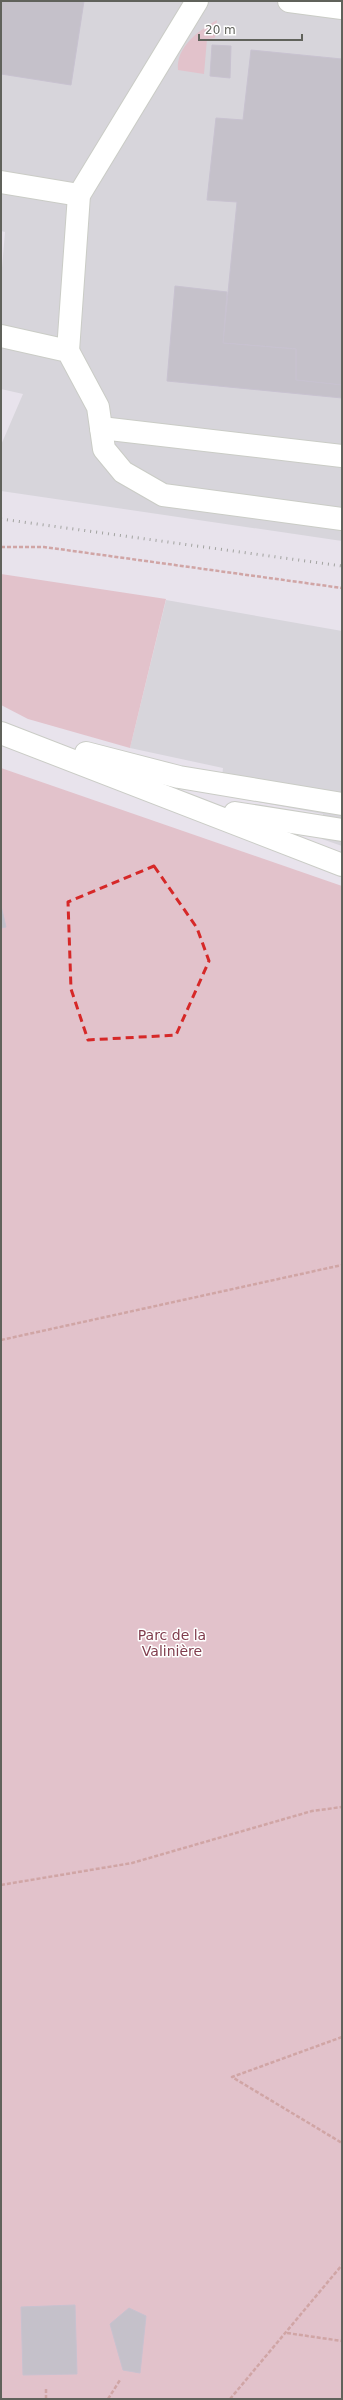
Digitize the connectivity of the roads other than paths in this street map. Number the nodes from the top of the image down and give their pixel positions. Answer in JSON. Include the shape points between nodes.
{"nodes":[{"id":1,"x":197,"y":1,"type":"edge"},
{"id":2,"x":289,"y":1,"type":"edge"},
{"id":3,"x":342,"y":8,"type":"edge"},
{"id":4,"x":1,"y":182,"type":"edge"},
{"id":5,"x":79,"y":195,"type":"junction"},
{"id":6,"x":1,"y":336,"type":"edge"},
{"id":7,"x":68,"y":351,"type":"junction"},
{"id":8,"x":101,"y":428,"type":"junction"},
{"id":9,"x":342,"y":456,"type":"edge"},
{"id":10,"x":342,"y":519,"type":"edge"},
{"id":11,"x":1,"y":732,"type":"edge"},
{"id":12,"x":342,"y":804,"type":"edge"},
{"id":13,"x":191,"y":806,"type":"junction"},
{"id":14,"x":342,"y":830,"type":"edge"},
{"id":15,"x":342,"y":864,"type":"edge"}],
"edges":[{"from":1,"to":5,"type":"lane"},
{"from":2,"to":3,"type":"lane"},
{"from":4,"to":5,"type":"lane"},
{"from":5,"to":7,"type":"lane"},
{"from":6,"to":7,"type":"lane"},
{"from":7,"to":8,"type":"lane","via":[[98,407]]},
{"from":8,"to":9,"type":"lane"},
{"from":8,"to":10,"type":"lane","via":[[104,449],[123,472],[163,495]]},
{"from":11,"to":12,"type":"lane","via":[[179,777]]},
{"from":11,"to":13,"type":"lane"},
{"from":13,"to":14,"type":"lane"},
{"from":13,"to":15,"type":"lane"}]}
